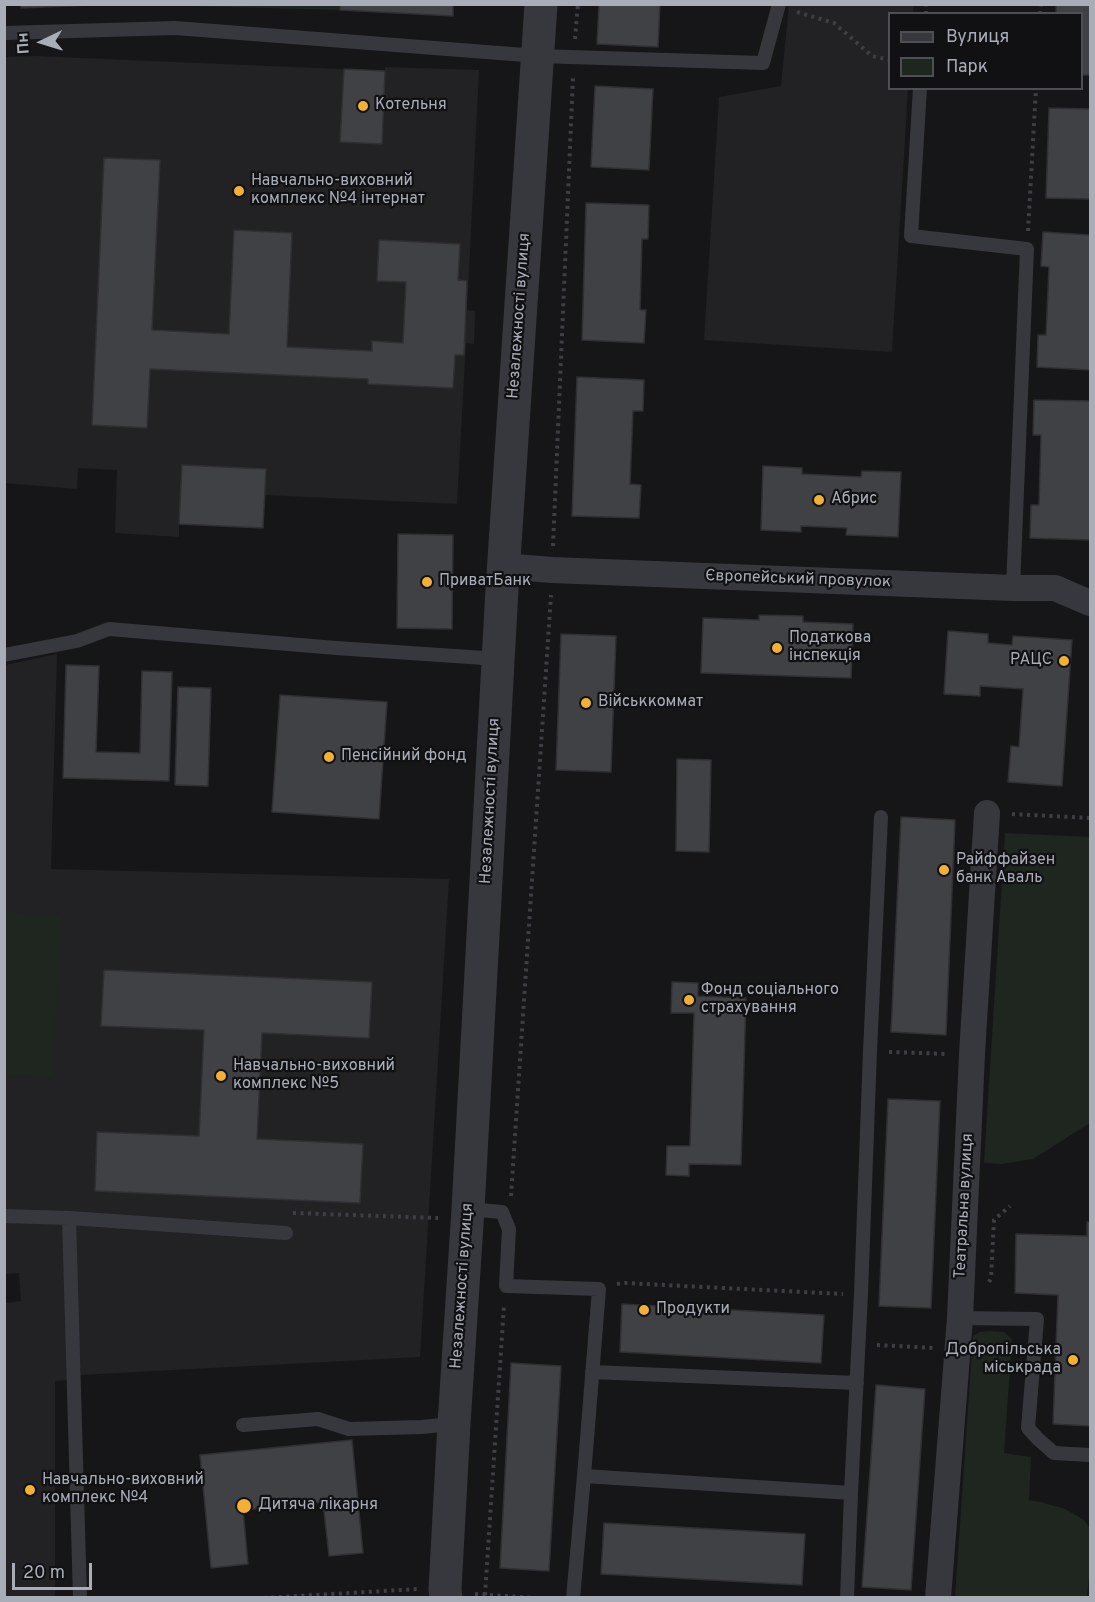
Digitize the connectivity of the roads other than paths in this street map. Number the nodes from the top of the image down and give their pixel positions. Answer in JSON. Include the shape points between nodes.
{"nodes":[{"id":1,"x":541,"y":4,"type":"edge"},
{"id":2,"x":779,"y":5,"type":"edge"},
{"id":3,"x":4,"y":33,"type":"edge"},
{"id":4,"x":538,"y":56,"type":"junction"},
{"id":5,"x":921,"y":90,"type":"edge"},
{"id":6,"x":503,"y":566,"type":"junction"},
{"id":7,"x":1013,"y":588,"type":"junction"},
{"id":8,"x":1090,"y":603,"type":"edge"},
{"id":9,"x":4,"y":655,"type":"edge"},
{"id":10,"x":499,"y":659,"type":"junction"},
{"id":11,"x":987,"y":813,"type":"road end"},
{"id":12,"x":881,"y":817,"type":"dead end"},
{"id":13,"x":454,"y":1214,"type":"junction"},
{"id":14,"x":4,"y":1216,"type":"edge"},
{"id":15,"x":69,"y":1218,"type":"junction"},
{"id":16,"x":286,"y":1233,"type":"road end"},
{"id":17,"x":960,"y":1317,"type":"junction"},
{"id":18,"x":592,"y":1372,"type":"junction"},
{"id":19,"x":858,"y":1383,"type":"junction"},
{"id":20,"x":454,"y":1424,"type":"junction"},
{"id":21,"x":243,"y":1425,"type":"dead end"},
{"id":22,"x":1090,"y":1455,"type":"edge"},
{"id":23,"x":584,"y":1476,"type":"junction"},
{"id":24,"x":851,"y":1493,"type":"junction"},
{"id":25,"x":446,"y":1593,"type":"edge"},
{"id":26,"x":80,"y":1598,"type":"edge"},
{"id":27,"x":573,"y":1598,"type":"edge"},
{"id":28,"x":847,"y":1598,"type":"edge"},
{"id":29,"x":938,"y":1598,"type":"edge"}],
"edges":[{"from":1,"to":4,"type":"street","name":"Незалежності вулиця"},
{"from":2,"to":4,"type":"lane","via":[[763,63]]},
{"from":3,"to":4,"type":"lane","via":[[175,28]]},
{"from":4,"to":6,"type":"street","name":"Незалежності вулиця"},
{"from":5,"to":7,"type":"lane","via":[[911,236],[1027,249]]},
{"from":6,"to":7,"type":"street","name":"Європейський провулок"},
{"from":6,"to":10,"type":"street","name":"Незалежності вулиця"},
{"from":7,"to":8,"type":"street","name":"Європейський провулок","via":[[1055,588]]},
{"from":9,"to":10,"type":"lane","via":[[77,641],[109,629]]},
{"from":10,"to":13,"type":"street","name":"Незалежності вулиця"},
{"from":11,"to":17,"type":"street","name":"Театральна вулиця"},
{"from":12,"to":19,"type":"lane"},
{"from":13,"to":18,"type":"lane","via":[[502,1212],[509,1229],[506,1286],[599,1289]]},
{"from":13,"to":20,"type":"street","name":"Незалежності вулиця"},
{"from":14,"to":15,"type":"lane"},
{"from":15,"to":16,"type":"lane"},
{"from":15,"to":26,"type":"lane"},
{"from":17,"to":22,"type":"lane","via":[[1037,1319],[1028,1428],[1054,1453]]},
{"from":17,"to":29,"type":"street","name":"Театральна вулиця"},
{"from":18,"to":19,"type":"lane"},
{"from":18,"to":23,"type":"lane"},
{"from":19,"to":24,"type":"lane"},
{"from":20,"to":21,"type":"lane","via":[[349,1429],[318,1419]]},
{"from":20,"to":25,"type":"street","name":"Незалежності вулиця"},
{"from":23,"to":24,"type":"lane"},
{"from":23,"to":27,"type":"lane"},
{"from":24,"to":28,"type":"lane"}]}
